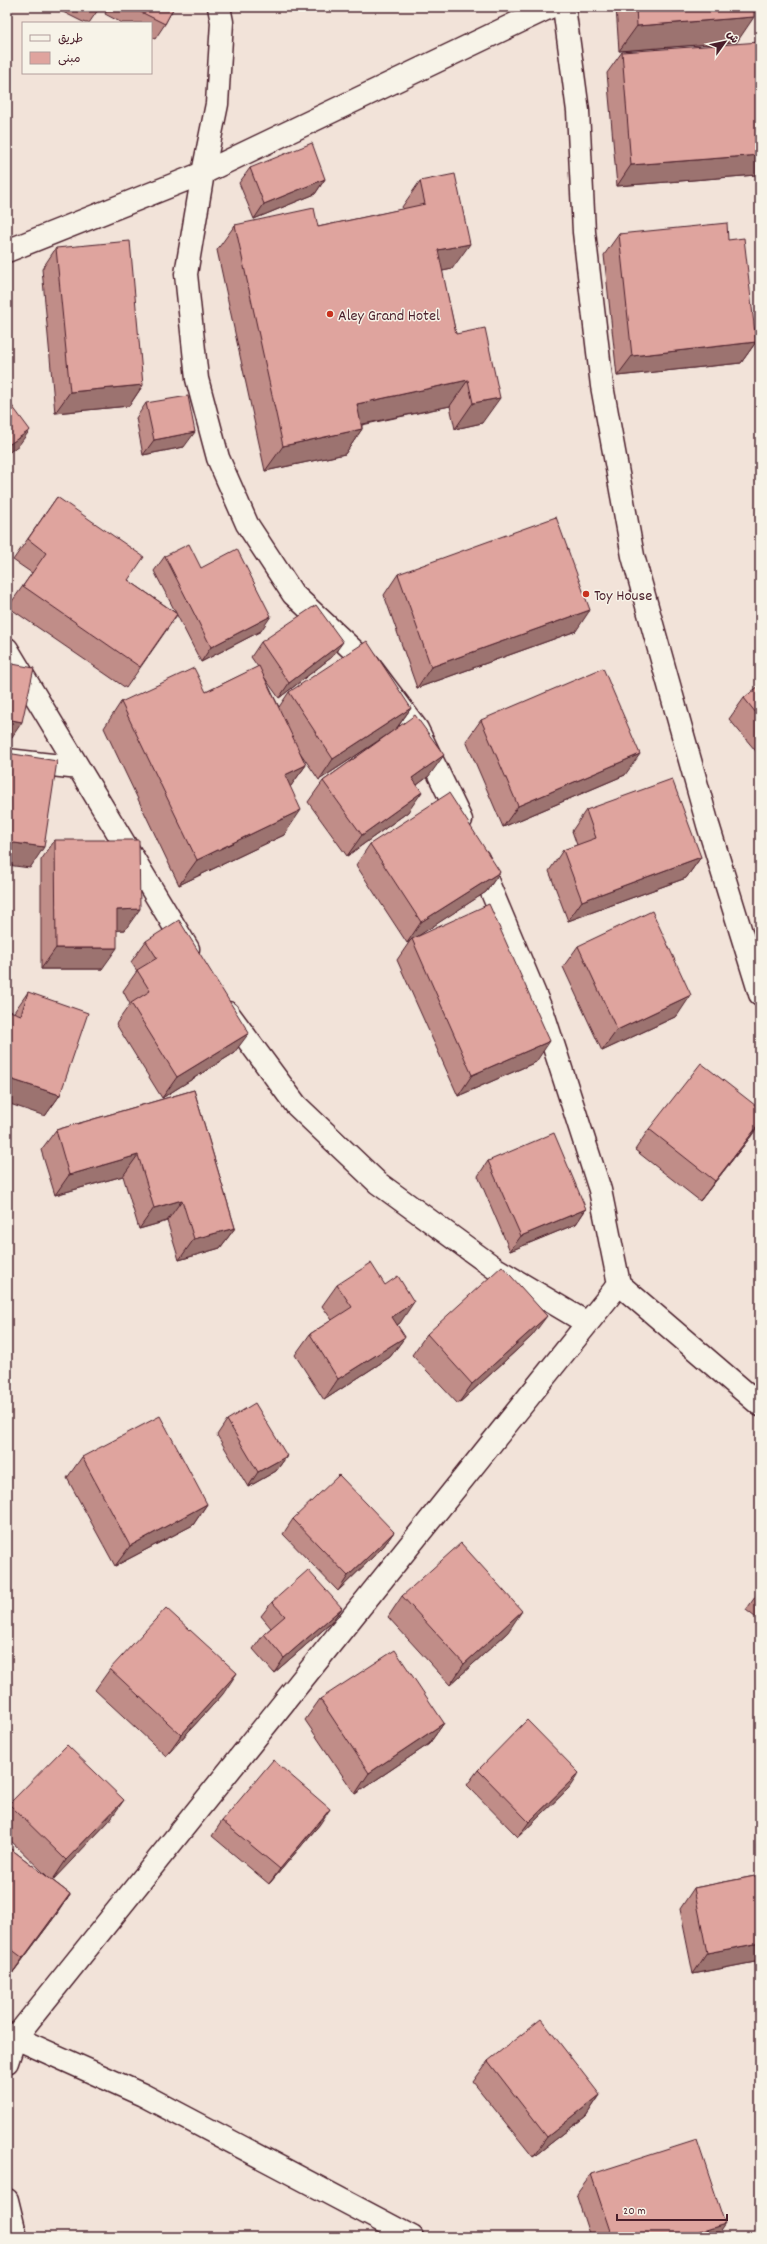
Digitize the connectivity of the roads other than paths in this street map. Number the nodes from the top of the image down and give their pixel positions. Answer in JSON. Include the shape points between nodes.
{"nodes":[{"id":1,"x":219,"y":7,"type":"edge"},
{"id":2,"x":550,"y":7,"type":"edge"},
{"id":3,"x":564,"y":7,"type":"edge"},
{"id":4,"x":203,"y":173,"type":"junction"},
{"id":5,"x":7,"y":251,"type":"edge"},
{"id":6,"x":7,"y":649,"type":"edge"},
{"id":7,"x":7,"y":760,"type":"edge"},
{"id":8,"x":79,"y":768,"type":"junction"},
{"id":9,"x":200,"y":968,"type":"edge"},
{"id":10,"x":216,"y":994,"type":"edge"},
{"id":11,"x":760,"y":994,"type":"edge"},
{"id":12,"x":618,"y":1284,"type":"junction"},
{"id":13,"x":587,"y":1323,"type":"junction"},
{"id":14,"x":760,"y":1405,"type":"edge"},
{"id":15,"x":11,"y":2036,"type":"edge"},
{"id":16,"x":7,"y":2062,"type":"edge"},
{"id":17,"x":7,"y":2200,"type":"edge"},
{"id":18,"x":16,"y":2237,"type":"edge"},
{"id":19,"x":412,"y":2237,"type":"edge"}],
"edges":[{"from":1,"to":4,"type":"street","via":[[222,22],[217,104]]},
{"from":2,"to":4,"type":"street"},
{"from":3,"to":11,"type":"street","via":[[578,111],[584,232],[602,386],[633,556],[708,825]]},
{"from":4,"to":5,"type":"street"},
{"from":4,"to":12,"type":"street","via":[[186,274],[197,379],[218,458],[247,524],[293,594],[369,665],[417,729],[466,832],[544,1016],[600,1190]]},
{"from":6,"to":8,"type":"street"},
{"from":7,"to":8,"type":"street"},
{"from":8,"to":9,"type":"street"},
{"from":10,"to":13,"type":"street","via":[[236,1027],[296,1105],[378,1183],[496,1269]]},
{"from":12,"to":13,"type":"street"},
{"from":12,"to":14,"type":"street"},
{"from":13,"to":15,"type":"street"},
{"from":15,"to":16,"type":"street"},
{"from":15,"to":19,"type":"street","via":[[143,2095]]},
{"from":17,"to":18,"type":"street"}]}
